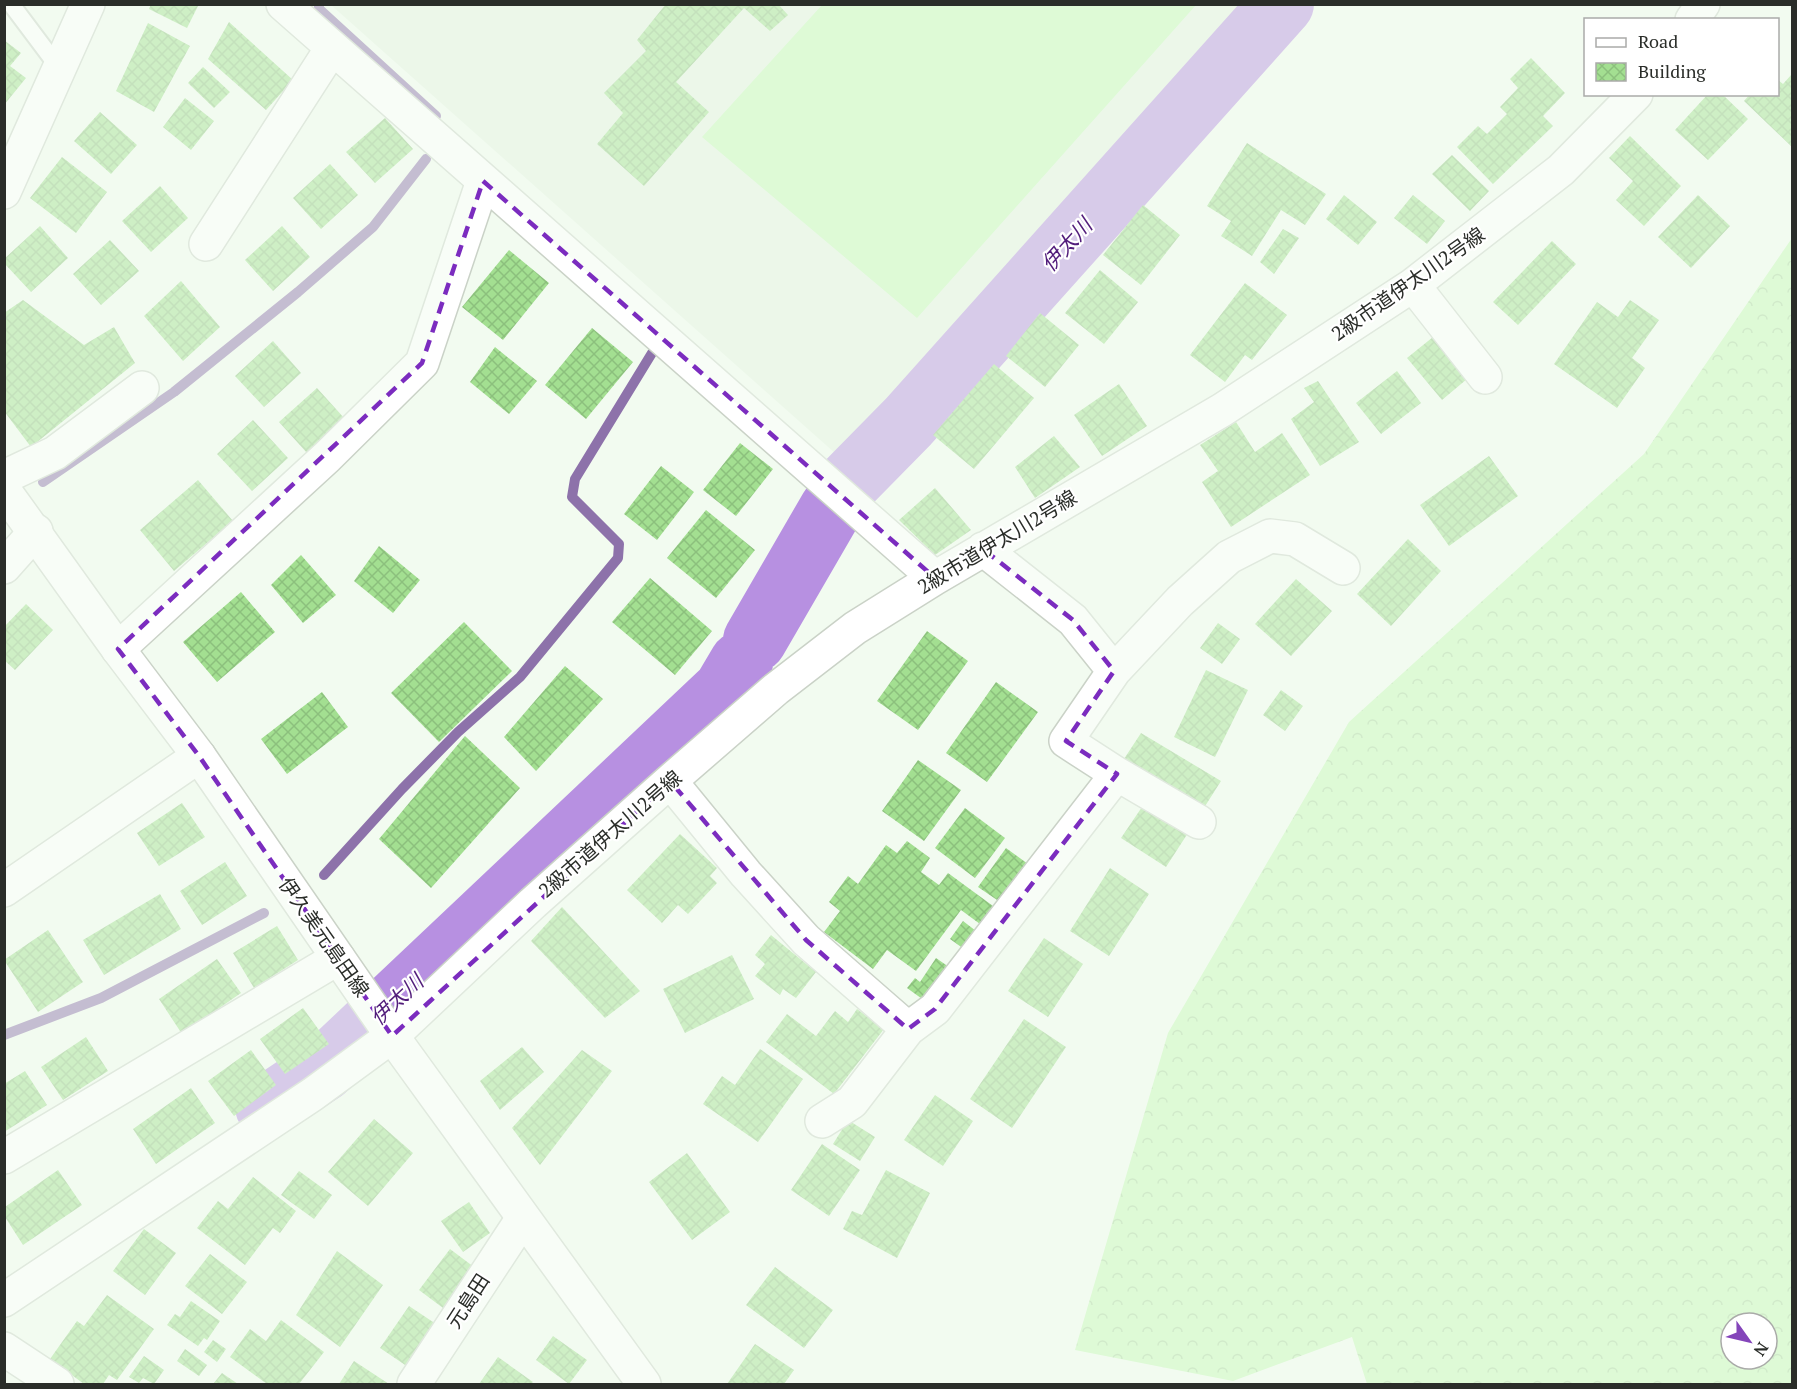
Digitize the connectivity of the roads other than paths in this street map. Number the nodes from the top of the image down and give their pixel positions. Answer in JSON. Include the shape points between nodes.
{"nodes":[{"id":1,"x":11,"y":4,"type":"edge"},
{"id":2,"x":88,"y":4,"type":"edge"},
{"id":3,"x":283,"y":4,"type":"edge"},
{"id":4,"x":1703,"y":4,"type":"edge"},
{"id":5,"x":1693,"y":18,"type":"edge"},
{"id":6,"x":332,"y":48,"type":"junction"},
{"id":7,"x":59,"y":68,"type":"junction"},
{"id":8,"x":1634,"y":96,"type":"edge"},
{"id":9,"x":483,"y":181,"type":"junction"},
{"id":10,"x":4,"y":192,"type":"edge"},
{"id":11,"x":206,"y":244,"type":"dead end"},
{"id":12,"x":1413,"y":285,"type":"junction"},
{"id":13,"x":1485,"y":377,"type":"dead end"},
{"id":14,"x":142,"y":388,"type":"dead end"},
{"id":15,"x":4,"y":477,"type":"edge"},
{"id":16,"x":4,"y":490,"type":"edge"},
{"id":17,"x":36,"y":531,"type":"junction"},
{"id":18,"x":983,"y":549,"type":"junction"},
{"id":19,"x":4,"y":567,"type":"edge"},
{"id":20,"x":1343,"y":568,"type":"dead end"},
{"id":21,"x":935,"y":578,"type":"junction"},
{"id":22,"x":118,"y":649,"type":"junction"},
{"id":23,"x":1114,"y":671,"type":"junction"},
{"id":24,"x":199,"y":756,"type":"junction"},
{"id":25,"x":1118,"y":774,"type":"junction"},
{"id":26,"x":670,"y":782,"type":"junction"},
{"id":27,"x":1199,"y":822,"type":"dead end"},
{"id":28,"x":4,"y":890,"type":"edge"},
{"id":29,"x":338,"y":958,"type":"junction"},
{"id":30,"x":382,"y":1022,"type":"junction"},
{"id":31,"x":908,"y":1029,"type":"junction"},
{"id":32,"x":822,"y":1121,"type":"dead end"},
{"id":33,"x":4,"y":1157,"type":"edge"},
{"id":34,"x":523,"y":1218,"type":"junction"},
{"id":35,"x":4,"y":1300,"type":"edge"},
{"id":36,"x":4,"y":1349,"type":"edge"},
{"id":37,"x":57,"y":1384,"type":"edge"},
{"id":38,"x":414,"y":1384,"type":"edge"},
{"id":39,"x":644,"y":1384,"type":"edge"}],
"edges":[{"from":1,"to":7,"type":"lane"},
{"from":2,"to":7,"type":"street"},
{"from":3,"to":6,"type":"street"},
{"from":4,"to":5,"type":"street"},
{"from":6,"to":9,"type":"street"},
{"from":6,"to":11,"type":"street"},
{"from":7,"to":10,"type":"street"},
{"from":8,"to":12,"type":"street","name":"2級市道伊太川2号線","via":[[1561,170]]},
{"from":9,"to":21,"type":"street"},
{"from":9,"to":22,"type":"street","via":[[422,363],[327,457]]},
{"from":12,"to":13,"type":"street"},
{"from":12,"to":18,"type":"street","name":"2級市道伊太川2号線","via":[[1222,410]]},
{"from":14,"to":15,"type":"street","via":[[55,453]]},
{"from":16,"to":17,"type":"street","name":"伊久美元島田線"},
{"from":17,"to":19,"type":"street"},
{"from":17,"to":22,"type":"street","name":"伊久美元島田線"},
{"from":18,"to":21,"type":"street","name":"2級市道伊太川2号線"},
{"from":18,"to":23,"type":"street","via":[[1073,620]]},
{"from":20,"to":23,"type":"street","via":[[1295,539],[1270,536],[1229,557],[1180,601]]},
{"from":21,"to":26,"type":"street","name":"2級市道伊太川2号線","via":[[855,628],[776,689]]},
{"from":22,"to":24,"type":"street","name":"伊久美元島田線"},
{"from":23,"to":25,"type":"street","via":[[1065,741]]},
{"from":24,"to":28,"type":"street"},
{"from":24,"to":29,"type":"street","name":"伊久美元島田線"},
{"from":25,"to":27,"type":"street"},
{"from":25,"to":31,"type":"street","via":[[935,1009]]},
{"from":26,"to":30,"type":"street","name":"2級市道伊太川2号線","via":[[533,903]]},
{"from":26,"to":31,"type":"street","via":[[806,940]]},
{"from":29,"to":30,"type":"street","name":"伊久美元島田線"},
{"from":29,"to":33,"type":"street"},
{"from":30,"to":34,"type":"street","name":"伊久美元島田線"},
{"from":30,"to":35,"type":"street","name":"2級市道伊太川2号線","via":[[313,1094]]},
{"from":31,"to":32,"type":"street","via":[[852,1102]]},
{"from":34,"to":38,"type":"street","name":"元島田"},
{"from":34,"to":39,"type":"street","name":"伊久美元島田線"},
{"from":36,"to":37,"type":"street"}]}
